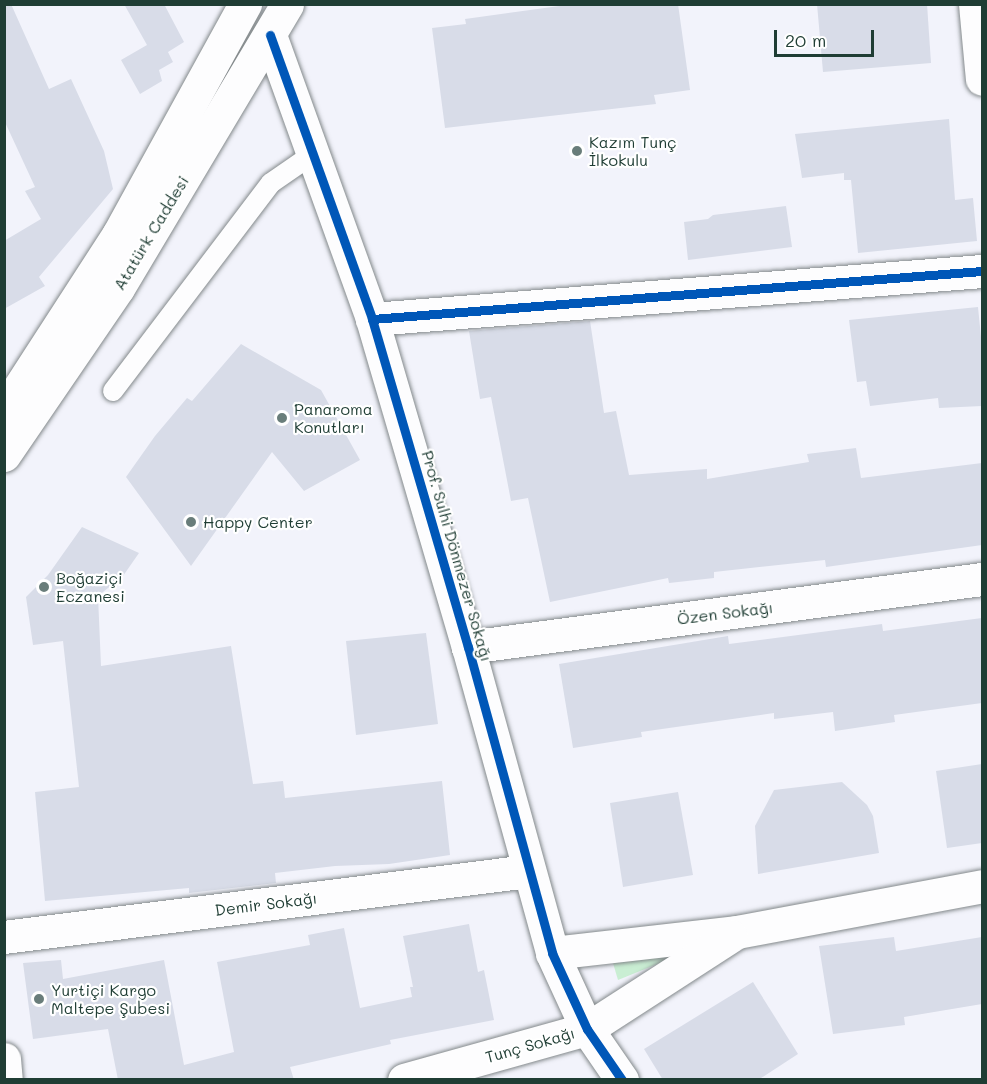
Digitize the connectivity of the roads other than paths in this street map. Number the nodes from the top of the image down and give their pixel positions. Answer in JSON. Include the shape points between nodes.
{"nodes":[{"id":1,"x":245,"y":4,"type":"edge"},
{"id":2,"x":287,"y":4,"type":"edge"},
{"id":3,"x":975,"y":4,"type":"edge"},
{"id":4,"x":270,"y":35,"type":"junction"},
{"id":5,"x":982,"y":79,"type":"edge"},
{"id":6,"x":313,"y":154,"type":"junction"},
{"id":7,"x":982,"y":271,"type":"edge"},
{"id":8,"x":372,"y":319,"type":"junction"},
{"id":9,"x":113,"y":390,"type":"dead end"},
{"id":10,"x":4,"y":411,"type":"edge"},
{"id":11,"x":4,"y":455,"type":"edge"},
{"id":12,"x":982,"y":579,"type":"edge"},
{"id":13,"x":468,"y":647,"type":"junction"},
{"id":14,"x":528,"y":871,"type":"junction"},
{"id":15,"x":982,"y":886,"type":"edge"},
{"id":16,"x":737,"y":932,"type":"junction"},
{"id":17,"x":4,"y":937,"type":"edge"},
{"id":18,"x":552,"y":953,"type":"junction"},
{"id":19,"x":587,"y":1029,"type":"junction"},
{"id":20,"x":4,"y":1059,"type":"edge"},
{"id":21,"x":6,"y":1080,"type":"edge"},
{"id":22,"x":405,"y":1080,"type":"edge"},
{"id":23,"x":622,"y":1080,"type":"edge"}],
"edges":[{"from":1,"to":10,"type":"street","name":"Atatürk Caddesi","via":[[118,235]]},
{"from":2,"to":4,"type":"street","name":"Atatürk Caddesi"},
{"from":3,"to":5,"type":"street"},
{"from":4,"to":6,"type":"street","name":"Prof. Sulhi Dönmezer Sokağı"},
{"from":4,"to":11,"type":"street","name":"Atatürk Caddesi","via":[[118,288]]},
{"from":6,"to":8,"type":"street","name":"Prof. Sulhi Dönmezer Sokağı"},
{"from":6,"to":9,"type":"lane","via":[[271,183]]},
{"from":7,"to":8,"type":"street"},
{"from":8,"to":13,"type":"street","name":"Prof. Sulhi Dönmezer Sokağı"},
{"from":12,"to":13,"type":"street","name":"Özen Sokağı"},
{"from":13,"to":14,"type":"street","name":"Prof. Sulhi Dönmezer Sokağı"},
{"from":14,"to":17,"type":"street","name":"Demir Sokağı"},
{"from":14,"to":18,"type":"street","name":"Prof. Sulhi Dönmezer Sokağı"},
{"from":15,"to":16,"type":"street","name":"Tunç Sokağı"},
{"from":16,"to":18,"type":"street","name":"Tunç Sokağı"},
{"from":16,"to":19,"type":"street","name":"Tunç Sokağı"},
{"from":18,"to":19,"type":"street","name":"Prof. Sulhi Dönmezer Sokağı"},
{"from":19,"to":22,"type":"street","name":"Tunç Sokağı"},
{"from":19,"to":23,"type":"street","name":"Prof. Sulhi Dönmezer Sokağı"},
{"from":20,"to":21,"type":"street"}]}
